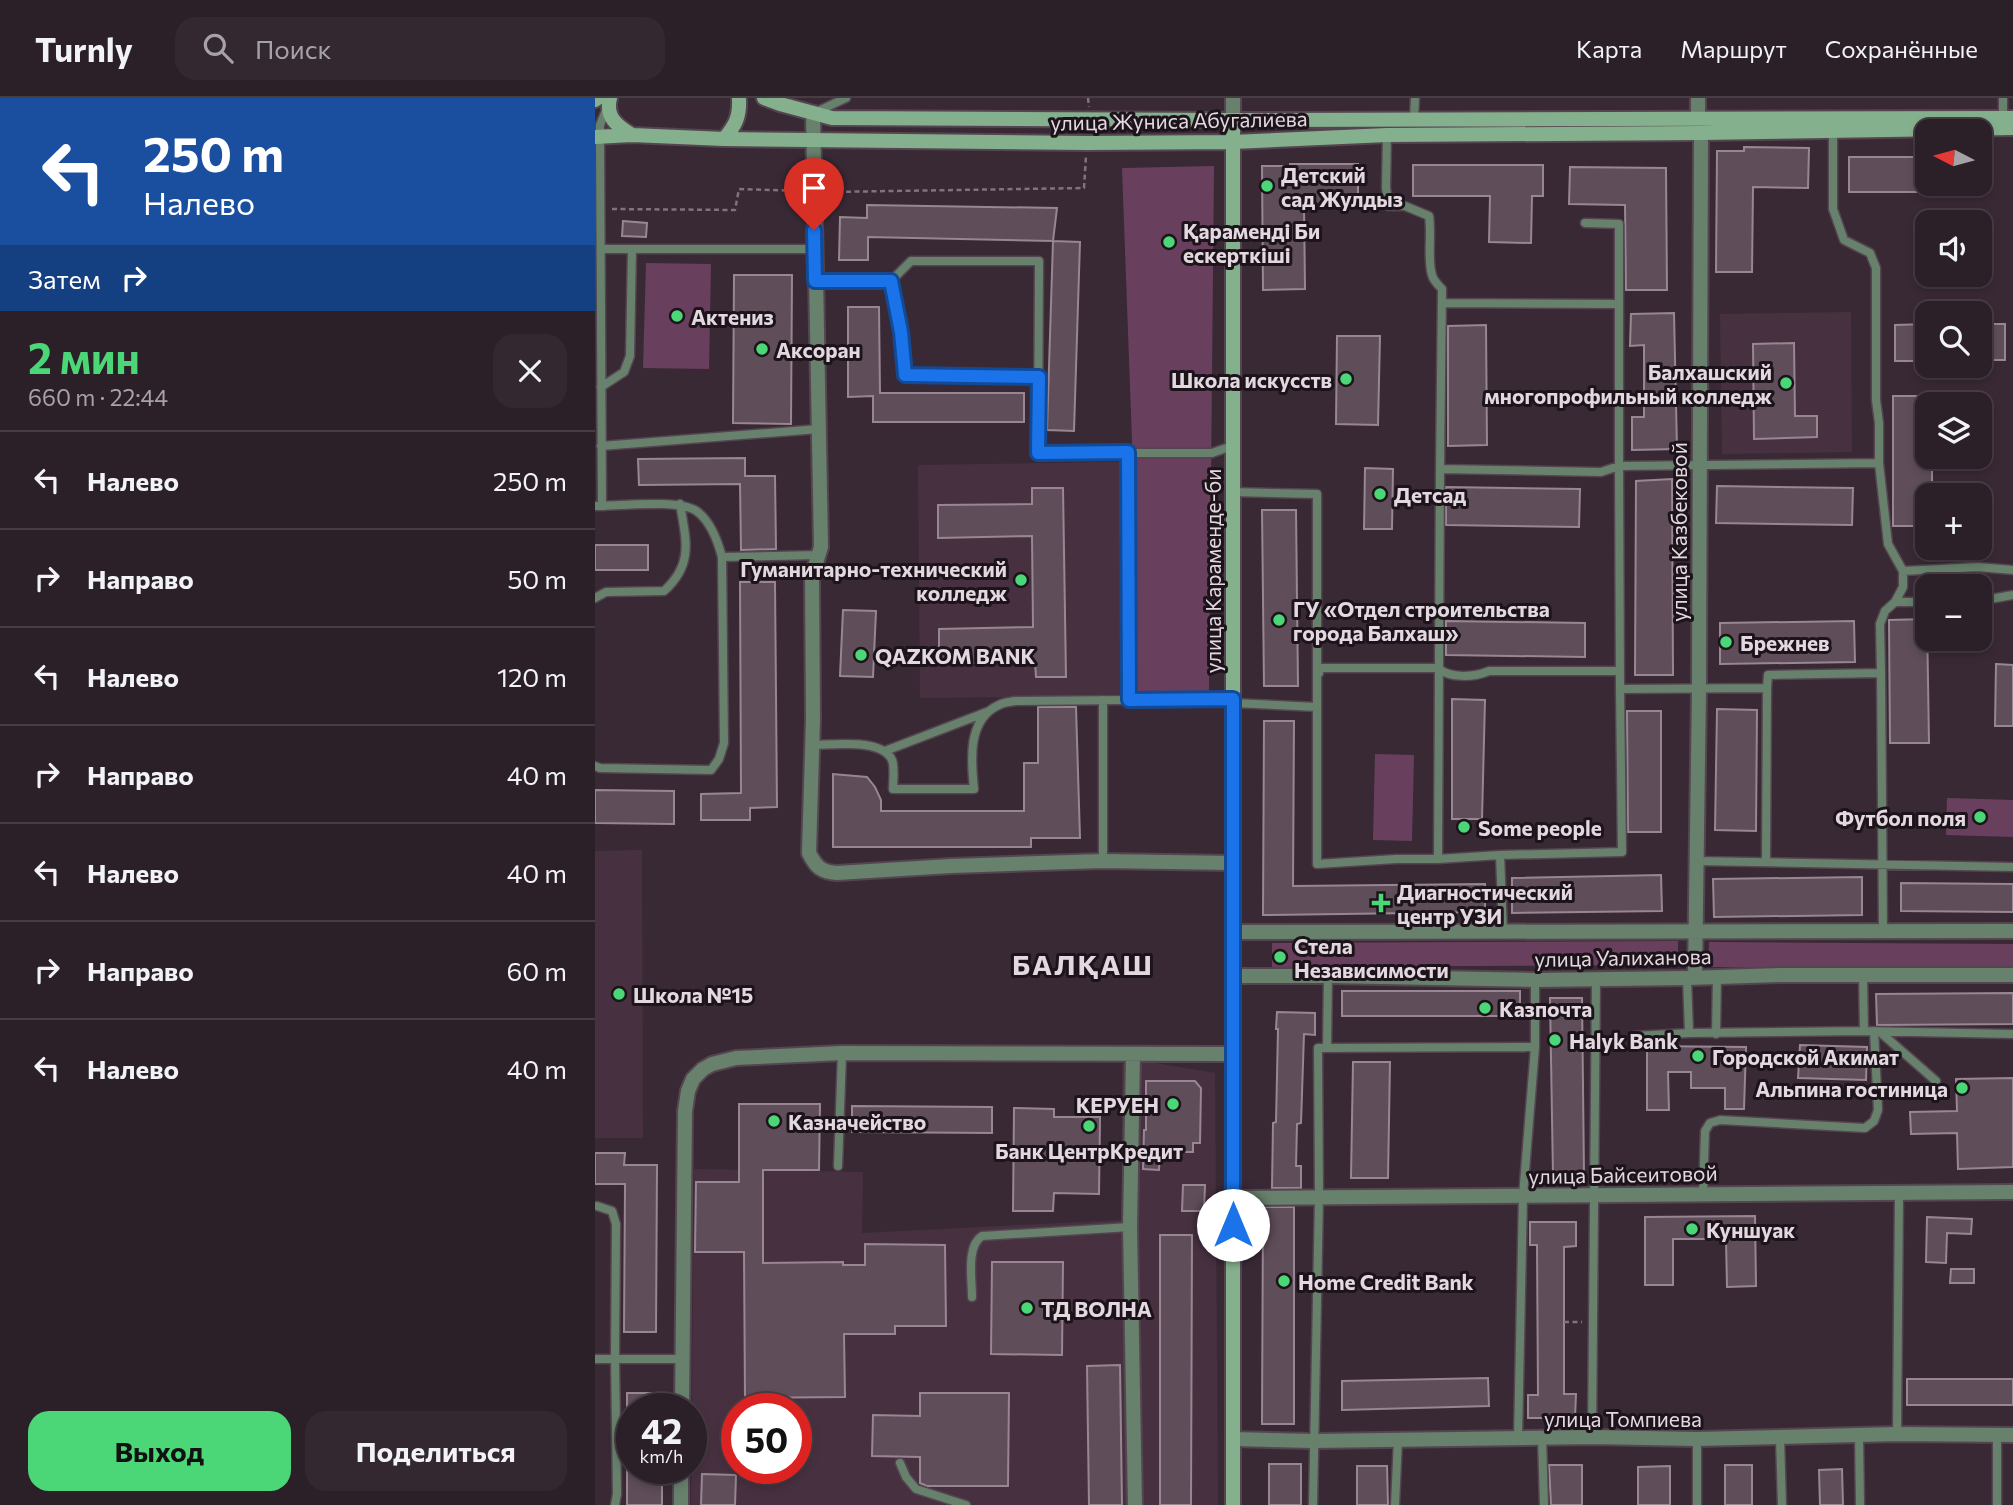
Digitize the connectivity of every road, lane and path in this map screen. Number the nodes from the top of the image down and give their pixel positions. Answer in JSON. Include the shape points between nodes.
{"nodes":[{"id":1,"x":739,"y":98,"type":"edge"},
{"id":2,"x":764,"y":98,"type":"edge"},
{"id":3,"x":846,"y":98,"type":"edge"},
{"id":4,"x":1088,"y":98,"type":"edge"},
{"id":5,"x":1233,"y":98,"type":"edge"},
{"id":6,"x":1415,"y":98,"type":"edge"},
{"id":7,"x":1698,"y":98,"type":"edge"},
{"id":8,"x":2003,"y":98,"type":"edge"},
{"id":9,"x":603,"y":100,"type":"edge"},
{"id":10,"x":813,"y":113,"type":"junction"},
{"id":11,"x":1089,"y":119,"type":"junction"},
{"id":12,"x":1414,"y":119,"type":"junction"},
{"id":13,"x":1233,"y":120,"type":"junction"},
{"id":14,"x":2010,"y":121,"type":"edge"},
{"id":15,"x":1834,"y":125,"type":"junction"},
{"id":16,"x":1700,"y":126,"type":"junction"},
{"id":17,"x":632,"y":135,"type":"junction"},
{"id":18,"x":1387,"y":135,"type":"junction"},
{"id":19,"x":598,"y":137,"type":"edge"},
{"id":20,"x":724,"y":139,"type":"junction"},
{"id":21,"x":813,"y":139,"type":"junction"},
{"id":22,"x":1233,"y":142,"type":"junction"},
{"id":23,"x":1087,"y":143,"type":"junction"},
{"id":24,"x":814,"y":192,"type":"junction"},
{"id":25,"x":600,"y":209,"type":"junction"},
{"id":26,"x":1585,"y":223,"type":"dead end"},
{"id":27,"x":601,"y":249,"type":"junction"},
{"id":28,"x":632,"y":249,"type":"junction"},
{"id":29,"x":815,"y":249,"type":"junction"},
{"id":30,"x":815,"y":281,"type":"junction"},
{"id":31,"x":891,"y":281,"type":"junction"},
{"id":32,"x":1442,"y":303,"type":"junction"},
{"id":33,"x":1619,"y":304,"type":"junction"},
{"id":34,"x":1039,"y":377,"type":"junction"},
{"id":35,"x":601,"y":387,"type":"junction"},
{"id":36,"x":819,"y":429,"type":"junction"},
{"id":37,"x":601,"y":446,"type":"junction"},
{"id":38,"x":1232,"y":446,"type":"junction"},
{"id":39,"x":1128,"y":452,"type":"junction"},
{"id":40,"x":1879,"y":463,"type":"junction"},
{"id":41,"x":1619,"y":466,"type":"junction"},
{"id":42,"x":1699,"y":466,"type":"junction"},
{"id":43,"x":1440,"y":469,"type":"junction"},
{"id":44,"x":1233,"y":492,"type":"junction"},
{"id":45,"x":680,"y":505,"type":"junction"},
{"id":46,"x":598,"y":506,"type":"edge"},
{"id":47,"x":819,"y":555,"type":"junction"},
{"id":48,"x":722,"y":557,"type":"junction"},
{"id":49,"x":2013,"y":570,"type":"edge"},
{"id":50,"x":1903,"y":571,"type":"junction"},
{"id":51,"x":2013,"y":596,"type":"edge"},
{"id":52,"x":595,"y":598,"type":"edge"},
{"id":53,"x":1992,"y":599,"type":"edge"},
{"id":54,"x":1895,"y":602,"type":"junction"},
{"id":55,"x":1915,"y":602,"type":"edge"},
{"id":56,"x":1438,"y":668,"type":"junction"},
{"id":57,"x":1619,"y":671,"type":"junction"},
{"id":58,"x":1881,"y":673,"type":"junction"},
{"id":59,"x":1767,"y":688,"type":"junction"},
{"id":60,"x":1620,"y":689,"type":"junction"},
{"id":61,"x":1699,"y":689,"type":"junction"},
{"id":62,"x":1103,"y":700,"type":"junction"},
{"id":63,"x":1129,"y":700,"type":"junction"},
{"id":64,"x":1233,"y":701,"type":"junction"},
{"id":65,"x":1317,"y":707,"type":"junction"},
{"id":66,"x":988,"y":712,"type":"junction"},
{"id":67,"x":812,"y":745,"type":"junction"},
{"id":68,"x":885,"y":751,"type":"junction"},
{"id":69,"x":595,"y":766,"type":"edge"},
{"id":70,"x":1500,"y":855,"type":"junction"},
{"id":71,"x":1438,"y":859,"type":"junction"},
{"id":72,"x":1103,"y":861,"type":"junction"},
{"id":73,"x":1697,"y":861,"type":"junction"},
{"id":74,"x":1766,"y":862,"type":"junction"},
{"id":75,"x":1233,"y":863,"type":"junction"},
{"id":76,"x":1883,"y":864,"type":"junction"},
{"id":77,"x":2013,"y":867,"type":"edge"},
{"id":78,"x":2013,"y":930,"type":"edge"},
{"id":79,"x":1883,"y":931,"type":"junction"},
{"id":80,"x":1233,"y":932,"type":"junction"},
{"id":81,"x":1503,"y":932,"type":"junction"},
{"id":82,"x":1697,"y":932,"type":"junction"},
{"id":83,"x":1328,"y":975,"type":"junction"},
{"id":84,"x":1863,"y":975,"type":"junction"},
{"id":85,"x":2013,"y":975,"type":"edge"},
{"id":86,"x":1233,"y":976,"type":"junction"},
{"id":87,"x":1717,"y":977,"type":"junction"},
{"id":88,"x":1691,"y":978,"type":"junction"},
{"id":89,"x":1596,"y":979,"type":"junction"},
{"id":90,"x":1535,"y":980,"type":"junction"},
{"id":91,"x":1864,"y":1031,"type":"junction"},
{"id":92,"x":1877,"y":1032,"type":"junction"},
{"id":93,"x":1689,"y":1033,"type":"junction"},
{"id":94,"x":1716,"y":1034,"type":"junction"},
{"id":95,"x":2013,"y":1034,"type":"edge"},
{"id":96,"x":1634,"y":1036,"type":"dead end"},
{"id":97,"x":1535,"y":1047,"type":"junction"},
{"id":98,"x":1327,"y":1048,"type":"junction"},
{"id":99,"x":842,"y":1054,"type":"junction"},
{"id":100,"x":1233,"y":1054,"type":"junction"},
{"id":101,"x":1133,"y":1055,"type":"junction"},
{"id":102,"x":1935,"y":1081,"type":"dead end"},
{"id":103,"x":838,"y":1166,"type":"dead end"},
{"id":104,"x":1899,"y":1192,"type":"junction"},
{"id":105,"x":2013,"y":1192,"type":"edge"},
{"id":106,"x":1703,"y":1194,"type":"junction"},
{"id":107,"x":1594,"y":1195,"type":"junction"},
{"id":108,"x":1523,"y":1196,"type":"junction"},
{"id":109,"x":1233,"y":1198,"type":"junction"},
{"id":110,"x":1319,"y":1198,"type":"junction"},
{"id":111,"x":597,"y":1206,"type":"dead end"},
{"id":112,"x":1130,"y":1227,"type":"junction"},
{"id":113,"x":972,"y":1297,"type":"dead end"},
{"id":114,"x":1592,"y":1321,"type":"junction"},
{"id":115,"x":1564,"y":1322,"type":"dead end"},
{"id":116,"x":595,"y":1359,"type":"edge"},
{"id":117,"x":615,"y":1359,"type":"junction"},
{"id":118,"x":682,"y":1359,"type":"junction"},
{"id":119,"x":682,"y":1393,"type":"edge"},
{"id":120,"x":1859,"y":1434,"type":"junction"},
{"id":121,"x":1897,"y":1434,"type":"junction"},
{"id":122,"x":1997,"y":1435,"type":"junction"},
{"id":123,"x":2013,"y":1435,"type":"edge"},
{"id":124,"x":1592,"y":1437,"type":"junction"},
{"id":125,"x":1518,"y":1438,"type":"junction"},
{"id":126,"x":1542,"y":1438,"type":"junction"},
{"id":127,"x":1780,"y":1438,"type":"junction"},
{"id":128,"x":1233,"y":1439,"type":"junction"},
{"id":129,"x":1398,"y":1439,"type":"junction"},
{"id":130,"x":1697,"y":1440,"type":"junction"},
{"id":131,"x":1313,"y":1441,"type":"junction"},
{"id":132,"x":900,"y":1464,"type":"dead end"},
{"id":133,"x":681,"y":1484,"type":"edge"},
{"id":134,"x":614,"y":1505,"type":"edge"},
{"id":135,"x":681,"y":1505,"type":"edge"},
{"id":136,"x":966,"y":1505,"type":"edge"},
{"id":137,"x":1135,"y":1505,"type":"edge"},
{"id":138,"x":1233,"y":1505,"type":"edge"},
{"id":139,"x":1313,"y":1505,"type":"edge"},
{"id":140,"x":1395,"y":1505,"type":"edge"},
{"id":141,"x":1544,"y":1505,"type":"edge"},
{"id":142,"x":1697,"y":1505,"type":"edge"},
{"id":143,"x":1783,"y":1505,"type":"edge"},
{"id":144,"x":1860,"y":1505,"type":"edge"},
{"id":145,"x":1997,"y":1505,"type":"edge"}],
"edges":[{"from":1,"to":20,"type":"main road","via":[[740,114]]},
{"from":2,"to":10,"type":"main road","name":"улица Жуниса Абугалиева"},
{"from":3,"to":10,"type":"lane"},
{"from":4,"to":11,"type":"path"},
{"from":5,"to":13,"type":"street","name":"улица Караменде-би"},
{"from":6,"to":12,"type":"lane"},
{"from":7,"to":16,"type":"street","name":"улица Казбековой"},
{"from":8,"to":14,"type":"lane"},
{"from":9,"to":17,"type":"main road","via":[[617,125]]},
{"from":9,"to":19,"type":"lane"},
{"from":10,"to":11,"type":"main road","name":"улица Жуниса Абугалиева","via":[[832,118]]},
{"from":10,"to":21,"type":"street"},
{"from":11,"to":13,"type":"main road","name":"улица Жуниса Абугалиева"},
{"from":12,"to":13,"type":"main road","name":"улица Жуниса Абугалиева"},
{"from":12,"to":16,"type":"main road","name":"улица Жуниса Абугалиева"},
{"from":13,"to":22,"type":"main road","name":"улица Караменде-би"},
{"from":14,"to":15,"type":"main road","name":"улица Жуниса Абугалиева"},
{"from":15,"to":16,"type":"main road","name":"улица Жуниса Абугалиева"},
{"from":15,"to":40,"type":"lane","via":[[1833,209],[1844,240],[1870,253],[1877,268]]},
{"from":16,"to":18,"type":"main road","name":"улица Жуниса Абугалиева"},
{"from":16,"to":42,"type":"street","name":"улица Казбековой"},
{"from":17,"to":19,"type":"main road","name":"улица Жуниса Абугалиева"},
{"from":17,"to":20,"type":"main road","name":"улица Жуниса Абугалиева"},
{"from":18,"to":22,"type":"main road","name":"улица Жуниса Абугалиева"},
{"from":18,"to":32,"type":"lane","via":[[1389,206],[1405,206],[1429,216],[1432,276],[1442,289]]},
{"from":19,"to":25,"type":"lane"},
{"from":20,"to":21,"type":"main road","name":"улица Жуниса Абугалиева"},
{"from":21,"to":23,"type":"main road","name":"улица Жуниса Абугалиева"},
{"from":21,"to":24,"type":"street"},
{"from":22,"to":23,"type":"main road","name":"улица Жуниса Абугалиева"},
{"from":22,"to":38,"type":"main road","name":"улица Караменде-би"},
{"from":23,"to":24,"type":"path","via":[[1084,188]]},
{"from":24,"to":25,"type":"path","via":[[739,189],[735,210]]},
{"from":24,"to":29,"type":"street"},
{"from":25,"to":27,"type":"lane"},
{"from":26,"to":33,"type":"lane","via":[[1619,224]]},
{"from":27,"to":28,"type":"lane"},
{"from":27,"to":35,"type":"lane"},
{"from":28,"to":29,"type":"lane"},
{"from":28,"to":35,"type":"lane","via":[[630,356],[624,372]]},
{"from":29,"to":30,"type":"street"},
{"from":30,"to":31,"type":"lane"},
{"from":30,"to":36,"type":"street"},
{"from":31,"to":34,"type":"lane","via":[[905,375]]},
{"from":31,"to":34,"type":"lane","via":[[911,261],[1039,261]]},
{"from":32,"to":33,"type":"lane"},
{"from":32,"to":43,"type":"lane"},
{"from":33,"to":41,"type":"lane"},
{"from":34,"to":39,"type":"lane","via":[[1038,453]]},
{"from":35,"to":37,"type":"lane"},
{"from":36,"to":37,"type":"lane"},
{"from":36,"to":47,"type":"street"},
{"from":37,"to":46,"type":"lane"},
{"from":38,"to":39,"type":"lane","via":[[1212,453]]},
{"from":38,"to":44,"type":"main road","name":"улица Караменде-би"},
{"from":39,"to":63,"type":"lane"},
{"from":40,"to":42,"type":"lane"},
{"from":40,"to":50,"type":"lane","via":[[1888,544]]},
{"from":41,"to":42,"type":"lane"},
{"from":41,"to":43,"type":"lane","via":[[1601,472]]},
{"from":41,"to":57,"type":"lane"},
{"from":42,"to":61,"type":"street","name":"улица Казбековой"},
{"from":43,"to":56,"type":"lane"},
{"from":44,"to":64,"type":"main road","name":"улица Караменде-би"},
{"from":44,"to":65,"type":"lane","via":[[1317,494]]},
{"from":45,"to":46,"type":"lane"},
{"from":45,"to":48,"type":"lane","via":[[698,511],[708,522]]},
{"from":45,"to":52,"type":"lane","via":[[684,564],[675,580],[664,590],[606,592]]},
{"from":47,"to":48,"type":"lane"},
{"from":47,"to":67,"type":"street","via":[[811,576]]},
{"from":48,"to":69,"type":"lane","via":[[724,743],[719,760],[711,770]]},
{"from":49,"to":50,"type":"lane"},
{"from":50,"to":54,"type":"lane","via":[[1903,587]]},
{"from":51,"to":53,"type":"lane"},
{"from":54,"to":55,"type":"lane"},
{"from":54,"to":58,"type":"lane","via":[[1879,624]]},
{"from":56,"to":57,"type":"lane","via":[[1445,674],[1468,675]]},
{"from":56,"to":65,"type":"lane","via":[[1319,668]]},
{"from":56,"to":71,"type":"lane"},
{"from":57,"to":60,"type":"lane"},
{"from":58,"to":59,"type":"lane","via":[[1768,675]]},
{"from":58,"to":76,"type":"lane"},
{"from":59,"to":61,"type":"lane"},
{"from":59,"to":74,"type":"lane"},
{"from":60,"to":61,"type":"lane"},
{"from":60,"to":70,"type":"lane","via":[[1622,852]]},
{"from":61,"to":73,"type":"street","name":"улица Казбековой"},
{"from":62,"to":63,"type":"lane"},
{"from":62,"to":66,"type":"lane","via":[[1015,701]]},
{"from":62,"to":72,"type":"lane"},
{"from":63,"to":64,"type":"lane"},
{"from":64,"to":65,"type":"lane"},
{"from":64,"to":75,"type":"main road","name":"улица Караменде-би"},
{"from":65,"to":71,"type":"lane","via":[[1317,864]]},
{"from":66,"to":68,"type":"lane"},
{"from":66,"to":68,"type":"lane","via":[[975,731],[971,756],[974,789],[893,789],[893,762]]},
{"from":67,"to":68,"type":"lane","via":[[873,746]]},
{"from":67,"to":72,"type":"street","via":[[809,853],[815,865],[826,872]]},
{"from":70,"to":71,"type":"lane"},
{"from":70,"to":81,"type":"lane"},
{"from":72,"to":75,"type":"street"},
{"from":73,"to":74,"type":"lane"},
{"from":73,"to":82,"type":"street","name":"улица Казбековой"},
{"from":74,"to":76,"type":"lane"},
{"from":75,"to":80,"type":"main road","name":"улица Караменде-би"},
{"from":76,"to":77,"type":"lane"},
{"from":76,"to":79,"type":"lane"},
{"from":78,"to":79,"type":"street","name":"улица Уалиханова"},
{"from":79,"to":82,"type":"street","name":"улица Уалиханова"},
{"from":80,"to":81,"type":"street","name":"улица Уалиханова"},
{"from":80,"to":86,"type":"main road","name":"улица Караменде-би"},
{"from":81,"to":82,"type":"street","name":"улица Уалиханова"},
{"from":82,"to":88,"type":"street","name":"улица Казбековой"},
{"from":83,"to":86,"type":"street","name":"улица Уалиханова"},
{"from":83,"to":90,"type":"street","name":"улица Уалиханова"},
{"from":83,"to":98,"type":"lane"},
{"from":84,"to":85,"type":"street","name":"улица Уалиханова"},
{"from":84,"to":87,"type":"street","name":"улица Уалиханова"},
{"from":84,"to":91,"type":"lane"},
{"from":86,"to":100,"type":"main road","name":"улица Караменде-би"},
{"from":87,"to":88,"type":"street","name":"улица Уалиханова"},
{"from":87,"to":94,"type":"lane"},
{"from":88,"to":89,"type":"street","name":"улица Уалиханова"},
{"from":88,"to":93,"type":"lane"},
{"from":89,"to":90,"type":"street","name":"улица Уалиханова"},
{"from":89,"to":107,"type":"lane"},
{"from":90,"to":97,"type":"lane"},
{"from":91,"to":92,"type":"lane"},
{"from":91,"to":94,"type":"lane"},
{"from":92,"to":95,"type":"lane"},
{"from":92,"to":102,"type":"lane"},
{"from":92,"to":106,"type":"lane","via":[[1878,1110],[1874,1121],[1865,1128],[1710,1123],[1705,1130]]},
{"from":93,"to":94,"type":"lane"},
{"from":93,"to":96,"type":"lane"},
{"from":97,"to":98,"type":"lane"},
{"from":97,"to":108,"type":"lane"},
{"from":98,"to":110,"type":"lane","via":[[1318,1048]]},
{"from":99,"to":101,"type":"street"},
{"from":99,"to":103,"type":"lane"},
{"from":99,"to":118,"type":"street","via":[[736,1058],[712,1064],[693,1079],[685,1111]]},
{"from":100,"to":101,"type":"street"},
{"from":100,"to":109,"type":"main road","name":"улица Караменде-би"},
{"from":101,"to":112,"type":"street"},
{"from":104,"to":105,"type":"street","name":"улица Байсеитовой"},
{"from":104,"to":106,"type":"street","name":"улица Байсеитовой"},
{"from":104,"to":121,"type":"lane"},
{"from":106,"to":107,"type":"street","name":"улица Байсеитовой"},
{"from":107,"to":108,"type":"street","name":"улица Байсеитовой"},
{"from":107,"to":114,"type":"lane"},
{"from":108,"to":110,"type":"street","name":"улица Байсеитовой"},
{"from":108,"to":125,"type":"lane"},
{"from":109,"to":110,"type":"street","name":"улица Байсеитовой"},
{"from":109,"to":128,"type":"main road","name":"улица Караменде-би"},
{"from":110,"to":131,"type":"lane"},
{"from":111,"to":117,"type":"lane","via":[[612,1211],[616,1224]]},
{"from":112,"to":113,"type":"lane","via":[[982,1236],[972,1251]]},
{"from":112,"to":137,"type":"street"},
{"from":114,"to":115,"type":"path"},
{"from":114,"to":124,"type":"lane"},
{"from":116,"to":117,"type":"lane"},
{"from":117,"to":118,"type":"lane"},
{"from":117,"to":134,"type":"lane"},
{"from":118,"to":119,"type":"street"},
{"from":120,"to":121,"type":"street","name":"улица Томпиева"},
{"from":120,"to":127,"type":"street","name":"улица Томпиева"},
{"from":120,"to":144,"type":"lane"},
{"from":121,"to":122,"type":"street","name":"улица Томпиева"},
{"from":122,"to":123,"type":"street","name":"улица Томпиева"},
{"from":122,"to":145,"type":"lane"},
{"from":124,"to":126,"type":"street","name":"улица Томпиева"},
{"from":124,"to":130,"type":"street","name":"улица Томпиева"},
{"from":125,"to":126,"type":"street","name":"улица Томпиева"},
{"from":125,"to":129,"type":"street","name":"улица Томпиева"},
{"from":126,"to":141,"type":"lane"},
{"from":127,"to":130,"type":"street","name":"улица Томпиева"},
{"from":127,"to":143,"type":"lane"},
{"from":128,"to":131,"type":"street","name":"улица Томпиева"},
{"from":128,"to":138,"type":"main road","name":"улица Караменде-би"},
{"from":129,"to":131,"type":"street","name":"улица Томпиева"},
{"from":129,"to":140,"type":"lane"},
{"from":130,"to":142,"type":"lane"},
{"from":131,"to":139,"type":"lane"},
{"from":132,"to":136,"type":"lane","via":[[916,1489]]},
{"from":133,"to":135,"type":"street"}]}
